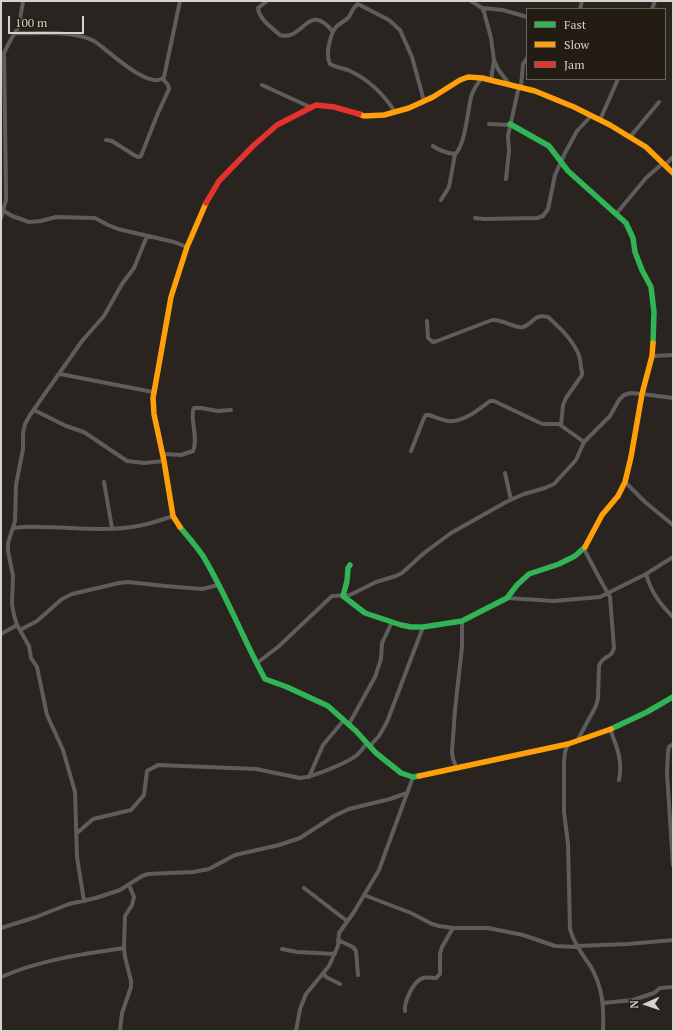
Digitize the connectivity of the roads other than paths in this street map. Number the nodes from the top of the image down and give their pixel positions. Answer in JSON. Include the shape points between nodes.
{"nodes":[{"id":1,"x":23,"y":1,"type":"edge"},
{"id":2,"x":180,"y":1,"type":"edge"},
{"id":3,"x":267,"y":1,"type":"edge"},
{"id":4,"x":471,"y":1,"type":"edge"},
{"id":5,"x":482,"y":8,"type":"junction"},
{"id":6,"x":526,"y":17,"type":"edge"},
{"id":7,"x":334,"y":32,"type":"junction"},
{"id":8,"x":15,"y":33,"type":"junction"},
{"id":9,"x":3,"y":53,"type":"edge"},
{"id":10,"x":494,"y":60,"type":"junction"},
{"id":11,"x":526,"y":60,"type":"edge"},
{"id":12,"x":482,"y":78,"type":"junction"},
{"id":13,"x":163,"y":79,"type":"junction"},
{"id":14,"x":492,"y":80,"type":"junction"},
{"id":15,"x":618,"y":80,"type":"edge"},
{"id":16,"x":510,"y":84,"type":"junction"},
{"id":17,"x":262,"y":85,"type":"dead end"},
{"id":18,"x":520,"y":86,"type":"junction"},
{"id":19,"x":424,"y":101,"type":"junction"},
{"id":20,"x":659,"y":102,"type":"dead end"},
{"id":21,"x":310,"y":107,"type":"junction"},
{"id":22,"x":395,"y":112,"type":"junction"},
{"id":23,"x":591,"y":116,"type":"junction"},
{"id":24,"x":600,"y":120,"type":"junction"},
{"id":25,"x":489,"y":124,"type":"dead end"},
{"id":26,"x":510,"y":125,"type":"junction"},
{"id":27,"x":630,"y":137,"type":"junction"},
{"id":28,"x":106,"y":140,"type":"dead end"},
{"id":29,"x":433,"y":146,"type":"dead end"},
{"id":30,"x":455,"y":154,"type":"junction"},
{"id":31,"x":673,"y":157,"type":"edge"},
{"id":32,"x":561,"y":160,"type":"junction"},
{"id":33,"x":664,"y":164,"type":"junction"},
{"id":34,"x":673,"y":173,"type":"edge"},
{"id":35,"x":506,"y":179,"type":"dead end"},
{"id":36,"x":441,"y":200,"type":"dead end"},
{"id":37,"x":2,"y":209,"type":"edge"},
{"id":38,"x":616,"y":214,"type":"junction"},
{"id":39,"x":1,"y":218,"type":"edge"},
{"id":40,"x":475,"y":218,"type":"dead end"},
{"id":41,"x":147,"y":236,"type":"junction"},
{"id":42,"x":187,"y":247,"type":"junction"},
{"id":43,"x":427,"y":321,"type":"dead end"},
{"id":44,"x":673,"y":355,"type":"edge"},
{"id":45,"x":652,"y":356,"type":"junction"},
{"id":46,"x":60,"y":374,"type":"junction"},
{"id":47,"x":153,"y":392,"type":"junction"},
{"id":48,"x":642,"y":394,"type":"junction"},
{"id":49,"x":673,"y":398,"type":"edge"},
{"id":50,"x":34,"y":410,"type":"junction"},
{"id":51,"x":231,"y":410,"type":"dead end"},
{"id":52,"x":561,"y":425,"type":"junction"},
{"id":53,"x":584,"y":442,"type":"junction"},
{"id":54,"x":411,"y":451,"type":"dead end"},
{"id":55,"x":163,"y":454,"type":"junction"},
{"id":56,"x":164,"y":461,"type":"junction"},
{"id":57,"x":505,"y":473,"type":"dead end"},
{"id":58,"x":104,"y":482,"type":"dead end"},
{"id":59,"x":625,"y":482,"type":"junction"},
{"id":60,"x":511,"y":500,"type":"junction"},
{"id":61,"x":173,"y":516,"type":"junction"},
{"id":62,"x":673,"y":526,"type":"edge"},
{"id":63,"x":12,"y":528,"type":"junction"},
{"id":64,"x":112,"y":528,"type":"junction"},
{"id":65,"x":584,"y":549,"type":"junction"},
{"id":66,"x":673,"y":557,"type":"edge"},
{"id":67,"x":350,"y":565,"type":"dead end"},
{"id":68,"x":646,"y":574,"type":"junction"},
{"id":69,"x":219,"y":585,"type":"junction"},
{"id":70,"x":608,"y":593,"type":"junction"},
{"id":71,"x":343,"y":596,"type":"junction"},
{"id":72,"x":506,"y":598,"type":"junction"},
{"id":73,"x":673,"y":617,"type":"edge"},
{"id":74,"x":462,"y":621,"type":"junction"},
{"id":75,"x":392,"y":622,"type":"junction"},
{"id":76,"x":17,"y":625,"type":"junction"},
{"id":77,"x":423,"y":627,"type":"junction"},
{"id":78,"x":20,"y":630,"type":"junction"},
{"id":79,"x":1,"y":634,"type":"edge"},
{"id":80,"x":257,"y":662,"type":"junction"},
{"id":81,"x":673,"y":697,"type":"edge"},
{"id":82,"x":346,"y":722,"type":"junction"},
{"id":83,"x":610,"y":729,"type":"junction"},
{"id":84,"x":577,"y":741,"type":"junction"},
{"id":85,"x":369,"y":744,"type":"junction"},
{"id":86,"x":568,"y":744,"type":"junction"},
{"id":87,"x":673,"y":744,"type":"edge"},
{"id":88,"x":458,"y":769,"type":"junction"},
{"id":89,"x":309,"y":777,"type":"junction"},
{"id":90,"x":413,"y":777,"type":"junction"},
{"id":91,"x":619,"y":780,"type":"dead end"},
{"id":92,"x":407,"y":793,"type":"junction"},
{"id":93,"x":77,"y":833,"type":"junction"},
{"id":94,"x":673,"y":865,"type":"edge"},
{"id":95,"x":129,"y":885,"type":"junction"},
{"id":96,"x":304,"y":888,"type":"dead end"},
{"id":97,"x":364,"y":895,"type":"junction"},
{"id":98,"x":84,"y":901,"type":"junction"},
{"id":99,"x":348,"y":921,"type":"junction"},
{"id":100,"x":1,"y":928,"type":"edge"},
{"id":101,"x":453,"y":928,"type":"junction"},
{"id":102,"x":338,"y":940,"type":"junction"},
{"id":103,"x":673,"y":940,"type":"edge"},
{"id":104,"x":577,"y":947,"type":"junction"},
{"id":105,"x":124,"y":948,"type":"junction"},
{"id":106,"x":282,"y":949,"type":"dead end"},
{"id":107,"x":335,"y":954,"type":"junction"},
{"id":108,"x":323,"y":973,"type":"junction"},
{"id":109,"x":358,"y":975,"type":"dead end"},
{"id":110,"x":1,"y":978,"type":"edge"},
{"id":111,"x":340,"y":984,"type":"dead end"},
{"id":112,"x":673,"y":987,"type":"edge"},
{"id":113,"x":603,"y":1003,"type":"junction"},
{"id":114,"x":405,"y":1011,"type":"dead end"},
{"id":115,"x":120,"y":1031,"type":"edge"},
{"id":116,"x":296,"y":1031,"type":"edge"},
{"id":117,"x":603,"y":1031,"type":"edge"}],
"edges":[{"from":1,"to":8,"type":"street","via":[[21,20]]},
{"from":2,"to":13,"type":"street"},
{"from":3,"to":7,"type":"street","via":[[258,8],[258,11],[280,35],[291,35],[311,20],[318,19]]},
{"from":4,"to":5,"type":"street"},
{"from":5,"to":6,"type":"street","via":[[503,10]]},
{"from":5,"to":10,"type":"street","via":[[491,38]]},
{"from":7,"to":19,"type":"street","via":[[358,4],[389,20],[400,30],[412,57]]},
{"from":7,"to":22,"type":"street","via":[[328,57],[330,64],[354,73],[374,86],[387,98]]},
{"from":8,"to":9,"type":"street"},
{"from":8,"to":13,"type":"street","via":[[84,36],[139,75],[156,80]]},
{"from":9,"to":37,"type":"street","via":[[6,200]]},
{"from":10,"to":14,"type":"street"},
{"from":10,"to":16,"type":"street"},
{"from":11,"to":18,"type":"street"},
{"from":12,"to":14,"type":"street"},
{"from":12,"to":19,"type":"street","via":[[468,77],[460,80]]},
{"from":12,"to":30,"type":"street","via":[[471,96],[465,131]]},
{"from":13,"to":28,"type":"street","via":[[169,88],[141,156],[134,156],[112,141]]},
{"from":14,"to":16,"type":"street"},
{"from":15,"to":24,"type":"street"},
{"from":16,"to":18,"type":"street"},
{"from":17,"to":21,"type":"street"},
{"from":18,"to":23,"type":"street","via":[[535,90]]},
{"from":18,"to":26,"type":"street"},
{"from":19,"to":22,"type":"street"},
{"from":20,"to":27,"type":"street"},
{"from":21,"to":22,"type":"street","via":[[334,107],[374,116]]},
{"from":21,"to":42,"type":"street","via":[[277,125],[219,181],[207,200]]},
{"from":23,"to":24,"type":"street"},
{"from":23,"to":32,"type":"street","via":[[577,131]]},
{"from":24,"to":27,"type":"street"},
{"from":25,"to":26,"type":"street"},
{"from":26,"to":32,"type":"street","via":[[549,146]]},
{"from":26,"to":35,"type":"street"},
{"from":27,"to":33,"type":"street"},
{"from":29,"to":30,"type":"street","via":[[442,152]]},
{"from":30,"to":36,"type":"street","via":[[450,184]]},
{"from":31,"to":33,"type":"street"},
{"from":32,"to":38,"type":"street","via":[[568,171]]},
{"from":32,"to":40,"type":"street","via":[[548,209],[543,216]]},
{"from":33,"to":34,"type":"street"},
{"from":33,"to":38,"type":"street","via":[[646,178]]},
{"from":37,"to":39,"type":"street"},
{"from":37,"to":41,"type":"street","via":[[29,222],[61,216],[95,218],[118,229]]},
{"from":38,"to":45,"type":"street","via":[[629,229],[635,252],[652,291]]},
{"from":41,"to":42,"type":"street"},
{"from":41,"to":46,"type":"street","via":[[134,268],[100,321],[82,341]]},
{"from":42,"to":47,"type":"street","via":[[171,297]]},
{"from":43,"to":52,"type":"street","via":[[428,338],[437,342],[492,320],[524,327],[539,316],[548,317],[575,347],[582,372],[566,398]]},
{"from":44,"to":45,"type":"street"},
{"from":45,"to":48,"type":"street"},
{"from":46,"to":47,"type":"street"},
{"from":46,"to":50,"type":"street"},
{"from":47,"to":55,"type":"street","via":[[154,414]]},
{"from":48,"to":49,"type":"street"},
{"from":48,"to":53,"type":"street","via":[[624,395],[610,416]]},
{"from":48,"to":59,"type":"street"},
{"from":50,"to":56,"type":"street","via":[[84,432],[127,461]]},
{"from":50,"to":63,"type":"street","via":[[25,424],[23,433],[15,521]]},
{"from":51,"to":55,"type":"street","via":[[194,408],[193,451]]},
{"from":52,"to":53,"type":"street"},
{"from":52,"to":54,"type":"street","via":[[543,424],[498,402],[490,401],[458,420],[449,421],[426,415]]},
{"from":53,"to":60,"type":"street","via":[[576,460],[554,484]]},
{"from":55,"to":56,"type":"street"},
{"from":56,"to":61,"type":"street"},
{"from":57,"to":60,"type":"street"},
{"from":58,"to":64,"type":"street"},
{"from":59,"to":62,"type":"street"},
{"from":59,"to":65,"type":"street","via":[[618,496],[602,515]]},
{"from":60,"to":71,"type":"street","via":[[451,533],[402,573],[369,585],[357,593]]},
{"from":61,"to":64,"type":"street","via":[[153,523]]},
{"from":61,"to":69,"type":"street","via":[[202,555]]},
{"from":63,"to":64,"type":"street"},
{"from":63,"to":76,"type":"street","via":[[8,551],[13,576],[12,604]]},
{"from":65,"to":70,"type":"street"},
{"from":65,"to":72,"type":"street","via":[[559,564],[529,574]]},
{"from":66,"to":68,"type":"street"},
{"from":67,"to":71,"type":"street"},
{"from":68,"to":70,"type":"street"},
{"from":68,"to":73,"type":"street","via":[[655,597]]},
{"from":69,"to":78,"type":"street","via":[[202,589],[119,583],[72,594],[62,599],[37,621]]},
{"from":69,"to":80,"type":"street"},
{"from":70,"to":72,"type":"street","via":[[600,597],[554,602]]},
{"from":70,"to":84,"type":"street","via":[[614,648],[613,652],[600,662],[596,706]]},
{"from":71,"to":75,"type":"street","via":[[365,613]]},
{"from":71,"to":80,"type":"street","via":[[332,596],[328,599],[278,647]]},
{"from":72,"to":74,"type":"street"},
{"from":74,"to":77,"type":"street"},
{"from":74,"to":88,"type":"street","via":[[452,752]]},
{"from":75,"to":77,"type":"street"},
{"from":75,"to":82,"type":"street","via":[[382,643],[381,660],[375,677]]},
{"from":76,"to":78,"type":"street"},
{"from":76,"to":79,"type":"street"},
{"from":77,"to":85,"type":"street","via":[[387,722],[379,736]]},
{"from":78,"to":93,"type":"street","via":[[30,646],[47,715],[72,780]]},
{"from":80,"to":82,"type":"street","via":[[265,679],[328,706]]},
{"from":81,"to":83,"type":"street","via":[[648,712]]},
{"from":82,"to":85,"type":"street"},
{"from":82,"to":89,"type":"street","via":[[323,745]]},
{"from":83,"to":84,"type":"street"},
{"from":83,"to":91,"type":"street","via":[[621,759]]},
{"from":84,"to":86,"type":"street"},
{"from":85,"to":89,"type":"street","via":[[356,756]]},
{"from":85,"to":90,"type":"street","via":[[401,773]]},
{"from":86,"to":88,"type":"street"},
{"from":86,"to":104,"type":"street","via":[[564,763],[564,812],[568,844],[570,929]]},
{"from":87,"to":94,"type":"street","via":[[668,752],[667,773]]},
{"from":88,"to":90,"type":"street"},
{"from":89,"to":93,"type":"street","via":[[300,778],[256,769],[158,765],[147,771],[144,793],[131,810],[93,819]]},
{"from":90,"to":92,"type":"street"},
{"from":92,"to":95,"type":"street","via":[[349,809],[300,838],[235,855],[209,869],[148,874]]},
{"from":92,"to":97,"type":"street","via":[[379,870]]},
{"from":93,"to":98,"type":"street","via":[[77,857]]},
{"from":95,"to":98,"type":"street"},
{"from":95,"to":105,"type":"street","via":[[134,897],[125,916]]},
{"from":96,"to":99,"type":"street"},
{"from":97,"to":99,"type":"street"},
{"from":97,"to":101,"type":"street","via":[[432,924]]},
{"from":98,"to":100,"type":"street"},
{"from":99,"to":102,"type":"street","via":[[339,933]]},
{"from":101,"to":104,"type":"street","via":[[488,928],[555,946]]},
{"from":101,"to":114,"type":"street","via":[[442,947],[439,976],[424,977],[416,983],[406,1002]]},
{"from":102,"to":107,"type":"street"},
{"from":102,"to":109,"type":"street","via":[[356,951]]},
{"from":103,"to":104,"type":"street"},
{"from":104,"to":113,"type":"street","via":[[592,968],[601,988]]},
{"from":105,"to":110,"type":"street","via":[[53,959]]},
{"from":105,"to":115,"type":"street","via":[[131,981]]},
{"from":106,"to":107,"type":"street"},
{"from":107,"to":108,"type":"street"},
{"from":108,"to":111,"type":"street"},
{"from":108,"to":116,"type":"street","via":[[306,994]]},
{"from":112,"to":113,"type":"street","via":[[660,988],[654,993],[633,1000]]},
{"from":113,"to":117,"type":"street"}]}
